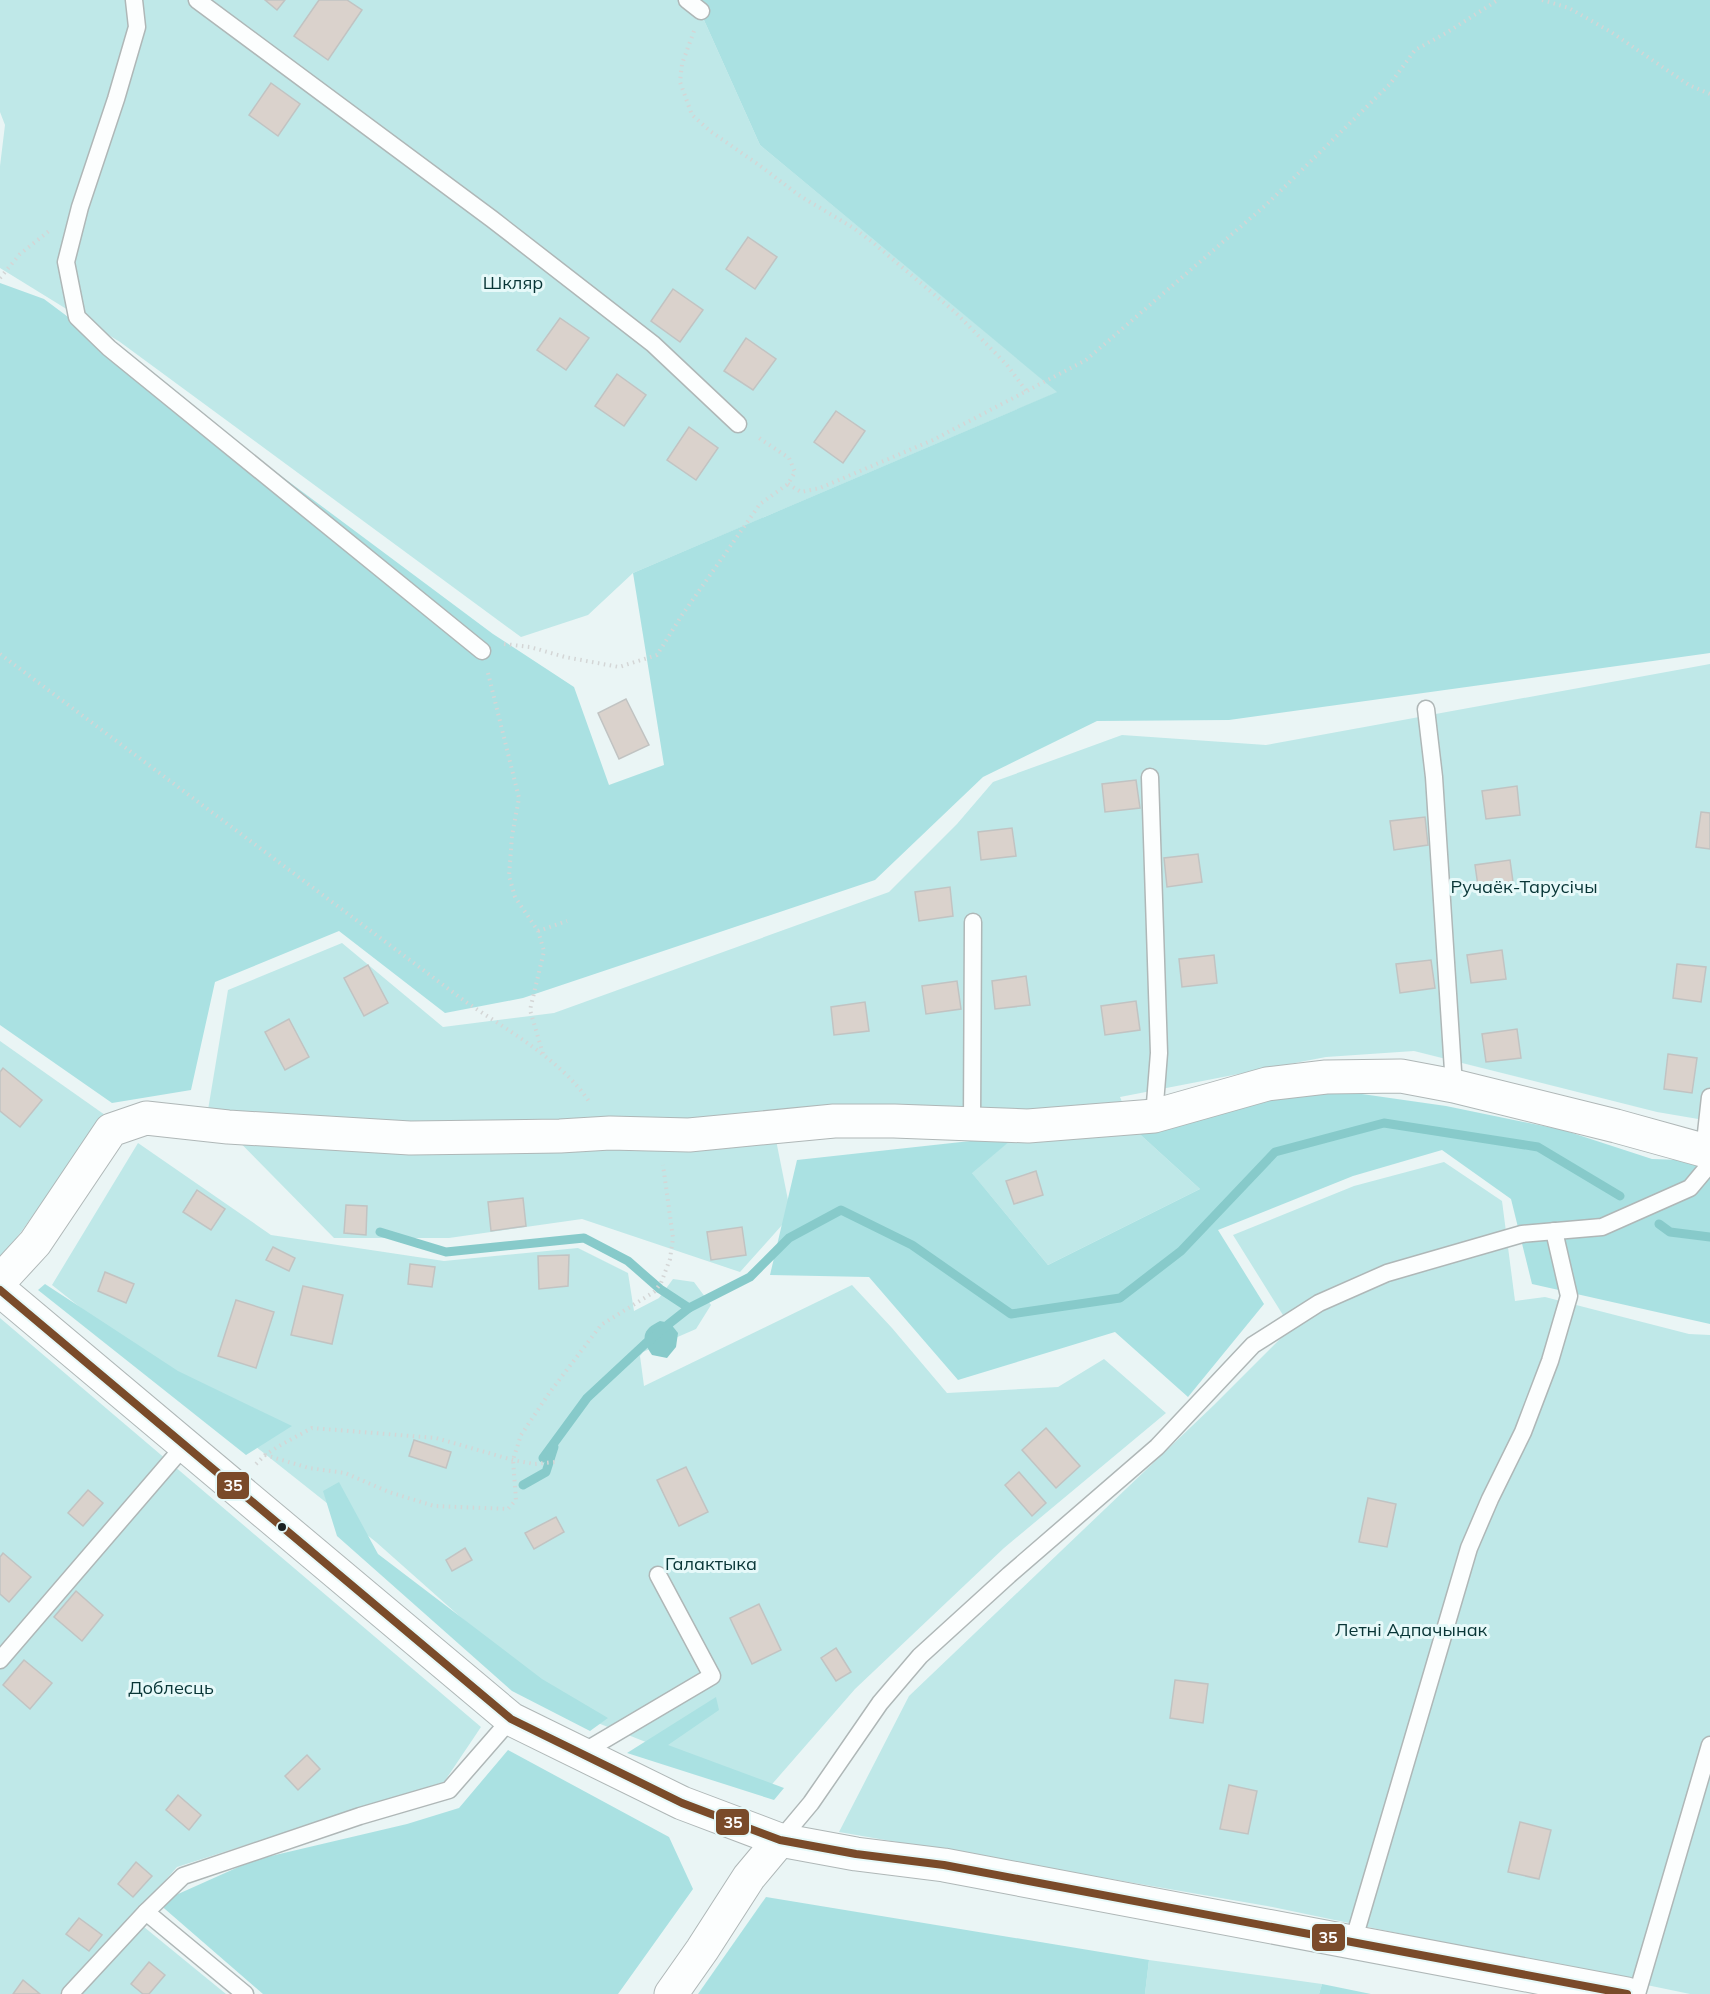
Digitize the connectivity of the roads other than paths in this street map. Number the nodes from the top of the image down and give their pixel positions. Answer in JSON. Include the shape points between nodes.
{"nodes":[{"id":1,"x":134,"y":0,"type":"edge"},
{"id":2,"x":197,"y":0,"type":"edge"},
{"id":3,"x":687,"y":0,"type":"edge"},
{"id":4,"x":701,"y":11,"type":"road end"},
{"id":5,"x":738,"y":424,"type":"road end"},
{"id":6,"x":482,"y":651,"type":"road end"},
{"id":7,"x":1426,"y":709,"type":"dead end"},
{"id":8,"x":1150,"y":777,"type":"dead end"},
{"id":9,"x":974,"y":922,"type":"dead end"},
{"id":10,"x":1454,"y":1086,"type":"junction"},
{"id":11,"x":1710,"y":1097,"type":"edge"},
{"id":12,"x":1154,"y":1116,"type":"junction"},
{"id":13,"x":972,"y":1124,"type":"junction"},
{"id":14,"x":1708,"y":1156,"type":"edge"},
{"id":15,"x":1554,"y":1231,"type":"junction"},
{"id":16,"x":0,"y":1281,"type":"edge"},
{"id":17,"x":0,"y":1290,"type":"edge"},
{"id":18,"x":185,"y":1445,"type":"junction"},
{"id":19,"x":658,"y":1575,"type":"dead end"},
{"id":20,"x":0,"y":1660,"type":"edge"},
{"id":21,"x":511,"y":1719,"type":"junction"},
{"id":22,"x":1710,"y":1745,"type":"edge"},
{"id":23,"x":580,"y":1754,"type":"junction"},
{"id":24,"x":780,"y":1840,"type":"junction"},
{"id":25,"x":146,"y":1912,"type":"junction"},
{"id":26,"x":1353,"y":1942,"type":"junction"},
{"id":27,"x":70,"y":1994,"type":"edge"},
{"id":28,"x":245,"y":1994,"type":"edge"},
{"id":29,"x":671,"y":1994,"type":"edge"},
{"id":30,"x":1627,"y":1994,"type":"edge"},
{"id":31,"x":1637,"y":1994,"type":"edge"}],
"edges":[{"from":1,"to":6,"type":"lane","via":[[136,27],[66,262],[77,317],[109,348]]},
{"from":2,"to":5,"type":"lane","via":[[653,344]]},
{"from":3,"to":4,"type":"lane"},
{"from":7,"to":10,"type":"lane","via":[[1435,789]]},
{"from":8,"to":12,"type":"lane","via":[[1159,1053]]},
{"from":9,"to":13,"type":"lane"},
{"from":10,"to":12,"type":"street","via":[[1401,1076],[1326,1077],[1267,1083]]},
{"from":10,"to":14,"type":"street","via":[[1616,1126]]},
{"from":11,"to":14,"type":"lane"},
{"from":12,"to":13,"type":"street","via":[[1028,1126]]},
{"from":13,"to":16,"type":"street","via":[[834,1121],[689,1135],[410,1138],[146,1118],[111,1130],[34,1243]]},
{"from":14,"to":15,"type":"lane","via":[[1690,1188],[1602,1227]]},
{"from":15,"to":24,"type":"lane","via":[[1522,1234],[1387,1274],[1319,1303],[1253,1345],[1157,1447],[920,1656],[880,1703],[811,1803]]},
{"from":15,"to":26,"type":"lane","via":[[1569,1296],[1523,1432],[1469,1548]]},
{"from":17,"to":18,"type":"street"},
{"from":18,"to":20,"type":"lane"},
{"from":18,"to":21,"type":"street"},
{"from":19,"to":23,"type":"lane","via":[[712,1676]]},
{"from":21,"to":23,"type":"street"},
{"from":21,"to":25,"type":"lane","via":[[449,1790],[183,1876]]},
{"from":22,"to":31,"type":"lane"},
{"from":23,"to":24,"type":"street","via":[[682,1803]]},
{"from":24,"to":26,"type":"street","via":[[944,1865]]},
{"from":24,"to":29,"type":"street","via":[[749,1877]]},
{"from":25,"to":27,"type":"lane"},
{"from":25,"to":28,"type":"lane"},
{"from":26,"to":30,"type":"street"}]}
